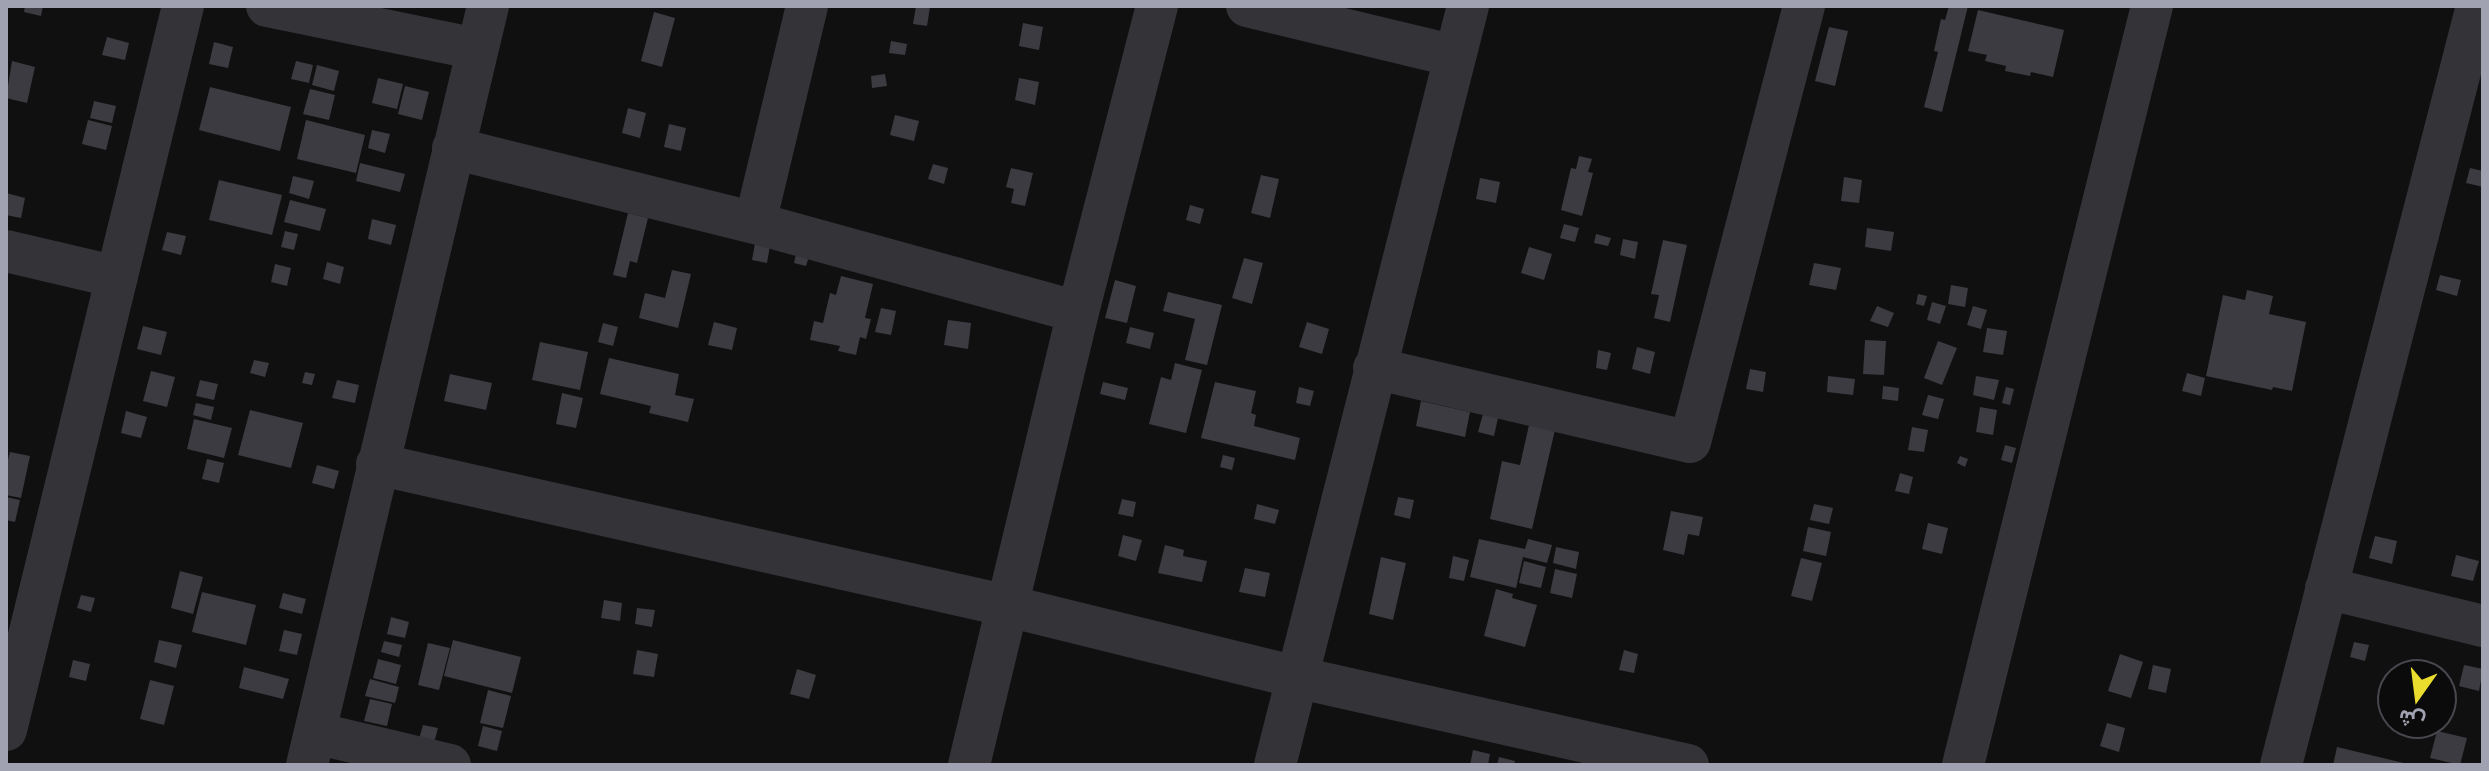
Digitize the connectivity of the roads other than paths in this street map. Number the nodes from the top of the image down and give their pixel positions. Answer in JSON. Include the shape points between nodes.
{"nodes":[{"id":1,"x":183,"y":6,"type":"edge"},
{"id":2,"x":267,"y":6,"type":"edge"},
{"id":3,"x":488,"y":6,"type":"edge"},
{"id":4,"x":807,"y":6,"type":"edge"},
{"id":5,"x":1157,"y":6,"type":"edge"},
{"id":6,"x":1247,"y":6,"type":"edge"},
{"id":7,"x":1468,"y":6,"type":"edge"},
{"id":8,"x":1804,"y":6,"type":"edge"},
{"id":9,"x":2152,"y":6,"type":"edge"},
{"id":10,"x":2477,"y":6,"type":"edge"},
{"id":11,"x":477,"y":49,"type":"junction"},
{"id":12,"x":1455,"y":56,"type":"junction"},
{"id":13,"x":453,"y":148,"type":"junction"},
{"id":14,"x":755,"y":223,"type":"junction"},
{"id":15,"x":6,"y":251,"type":"edge"},
{"id":16,"x":117,"y":277,"type":"junction"},
{"id":17,"x":1078,"y":312,"type":"junction"},
{"id":18,"x":1374,"y":368,"type":"junction"},
{"id":19,"x":377,"y":464,"type":"junction"},
{"id":20,"x":2326,"y":588,"type":"junction"},
{"id":21,"x":1008,"y":606,"type":"junction"},
{"id":22,"x":2483,"y":626,"type":"edge"},
{"id":23,"x":1296,"y":677,"type":"junction"},
{"id":24,"x":6,"y":730,"type":"edge"},
{"id":25,"x":311,"y":749,"type":"edge"},
{"id":26,"x":450,"y":765,"type":"edge"},
{"id":27,"x":969,"y":765,"type":"edge"},
{"id":28,"x":1275,"y":765,"type":"edge"},
{"id":29,"x":1688,"y":765,"type":"edge"},
{"id":30,"x":1963,"y":765,"type":"edge"},
{"id":31,"x":2281,"y":765,"type":"edge"}],
"edges":[{"from":1,"to":16,"type":"street"},
{"from":2,"to":11,"type":"street"},
{"from":3,"to":11,"type":"street"},
{"from":4,"to":14,"type":"street"},
{"from":5,"to":17,"type":"street"},
{"from":6,"to":12,"type":"street"},
{"from":7,"to":12,"type":"street"},
{"from":8,"to":18,"type":"street","via":[[1690,442]]},
{"from":9,"to":30,"type":"street"},
{"from":10,"to":20,"type":"street"},
{"from":11,"to":13,"type":"street"},
{"from":12,"to":18,"type":"street"},
{"from":13,"to":14,"type":"street"},
{"from":13,"to":19,"type":"street"},
{"from":14,"to":17,"type":"street"},
{"from":15,"to":16,"type":"street"},
{"from":16,"to":24,"type":"street"},
{"from":17,"to":21,"type":"street"},
{"from":18,"to":23,"type":"street"},
{"from":19,"to":21,"type":"street"},
{"from":19,"to":25,"type":"street"},
{"from":20,"to":22,"type":"street"},
{"from":20,"to":31,"type":"street"},
{"from":21,"to":23,"type":"street"},
{"from":21,"to":27,"type":"street"},
{"from":23,"to":28,"type":"street"},
{"from":23,"to":29,"type":"street"},
{"from":25,"to":26,"type":"street"}]}
